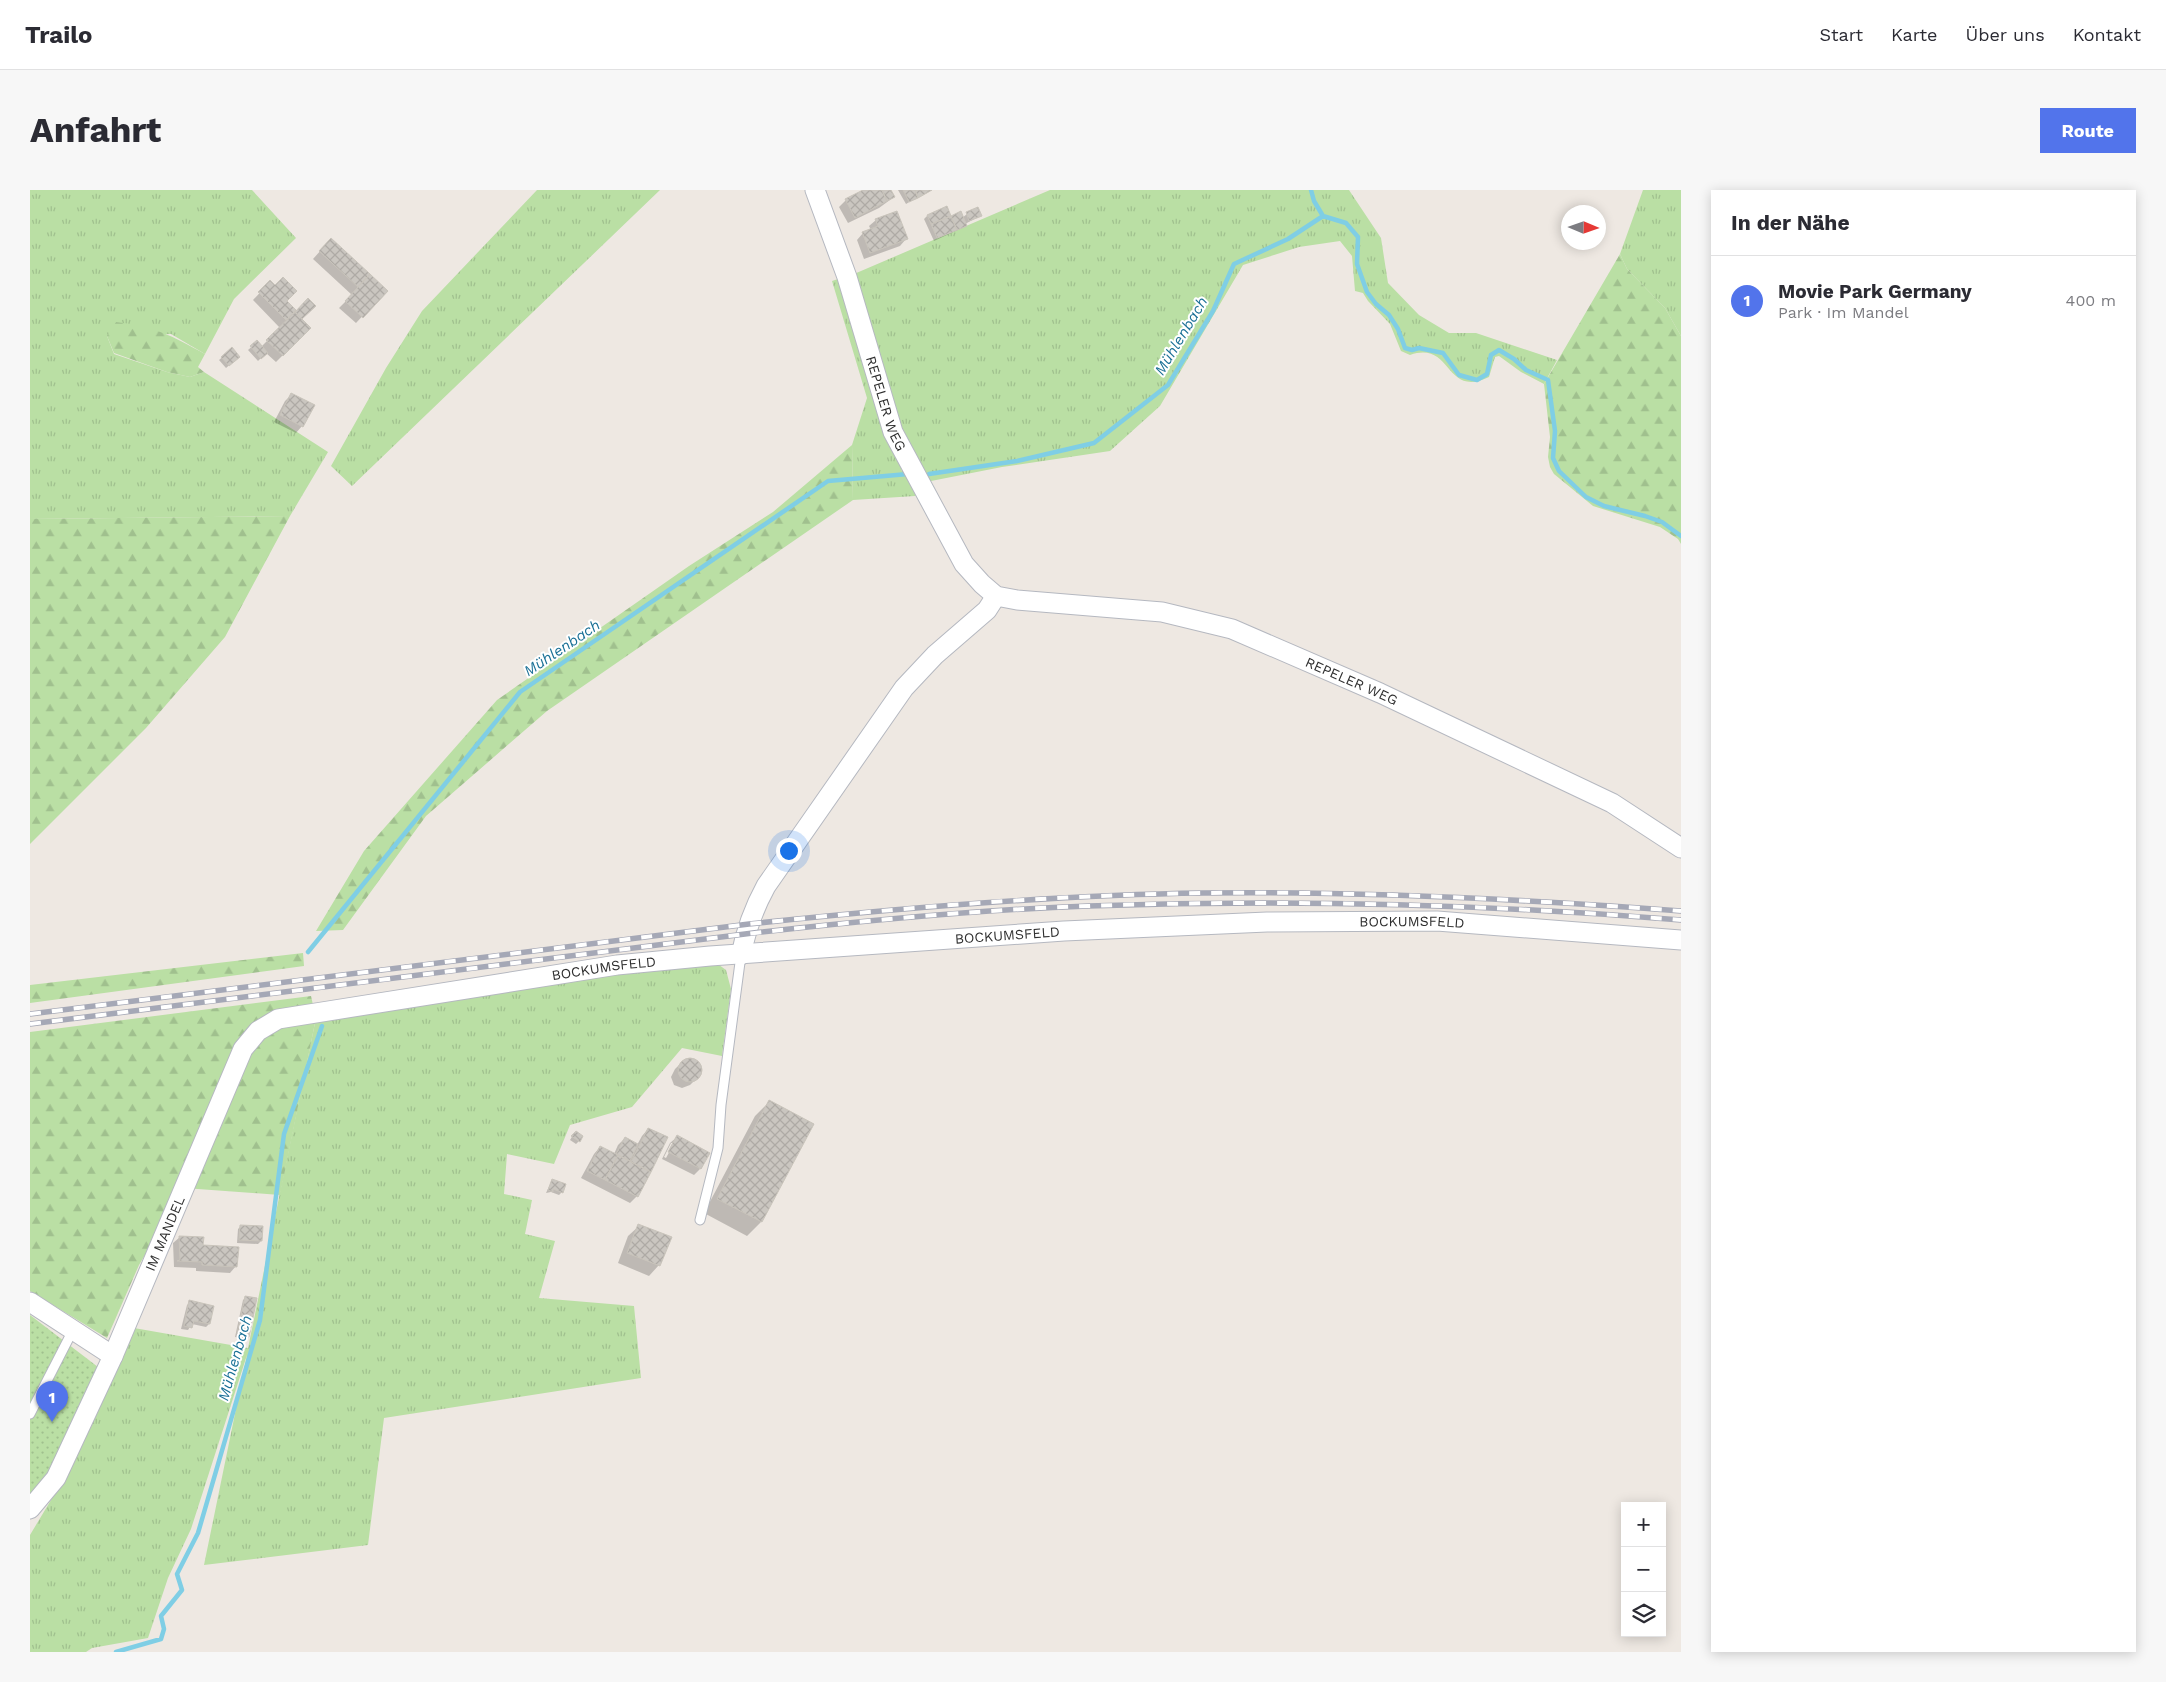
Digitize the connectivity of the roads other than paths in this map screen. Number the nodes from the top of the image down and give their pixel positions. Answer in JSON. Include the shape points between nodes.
{"nodes":[{"id":1,"x":815,"y":190,"type":"edge"},
{"id":2,"x":996,"y":596,"type":"junction"},
{"id":3,"x":1681,"y":848,"type":"edge"},
{"id":4,"x":1681,"y":940,"type":"edge"},
{"id":5,"x":741,"y":955,"type":"junction"},
{"id":6,"x":338,"y":1011,"type":"joint"},
{"id":7,"x":700,"y":1220,"type":"dead end"},
{"id":8,"x":30,"y":1302,"type":"edge"},
{"id":9,"x":73,"y":1330,"type":"junction"},
{"id":10,"x":113,"y":1356,"type":"junction"},
{"id":11,"x":30,"y":1414,"type":"edge"},
{"id":12,"x":30,"y":1509,"type":"edge"}],
"edges":[{"from":1,"to":2,"type":"street","name":"REPELER WEG","via":[[847,277],[893,432],[964,564]]},
{"from":2,"to":3,"type":"street","name":"REPELER WEG","via":[[1162,612],[1232,629],[1380,694],[1612,803]]},
{"from":2,"to":5,"type":"street","via":[[987,610],[935,655],[904,688],[766,886],[751,917]]},
{"from":4,"to":5,"type":"street","name":"BOCKUMSFELD","via":[[1437,921],[1268,922],[1064,931]]},
{"from":5,"to":6,"type":"street","name":"BOCKUMSFELD","via":[[617,965]]},
{"from":5,"to":7,"type":"lane","via":[[718,1148]]},
{"from":6,"to":10,"type":"street","name":"IM MANDEL","via":[[278,1019],[258,1031],[243,1049]]},
{"from":8,"to":9,"type":"street"},
{"from":9,"to":10,"type":"street"},
{"from":9,"to":11,"type":"lane"},
{"from":10,"to":12,"type":"street","name":"IM MANDEL","via":[[56,1478]]}]}
